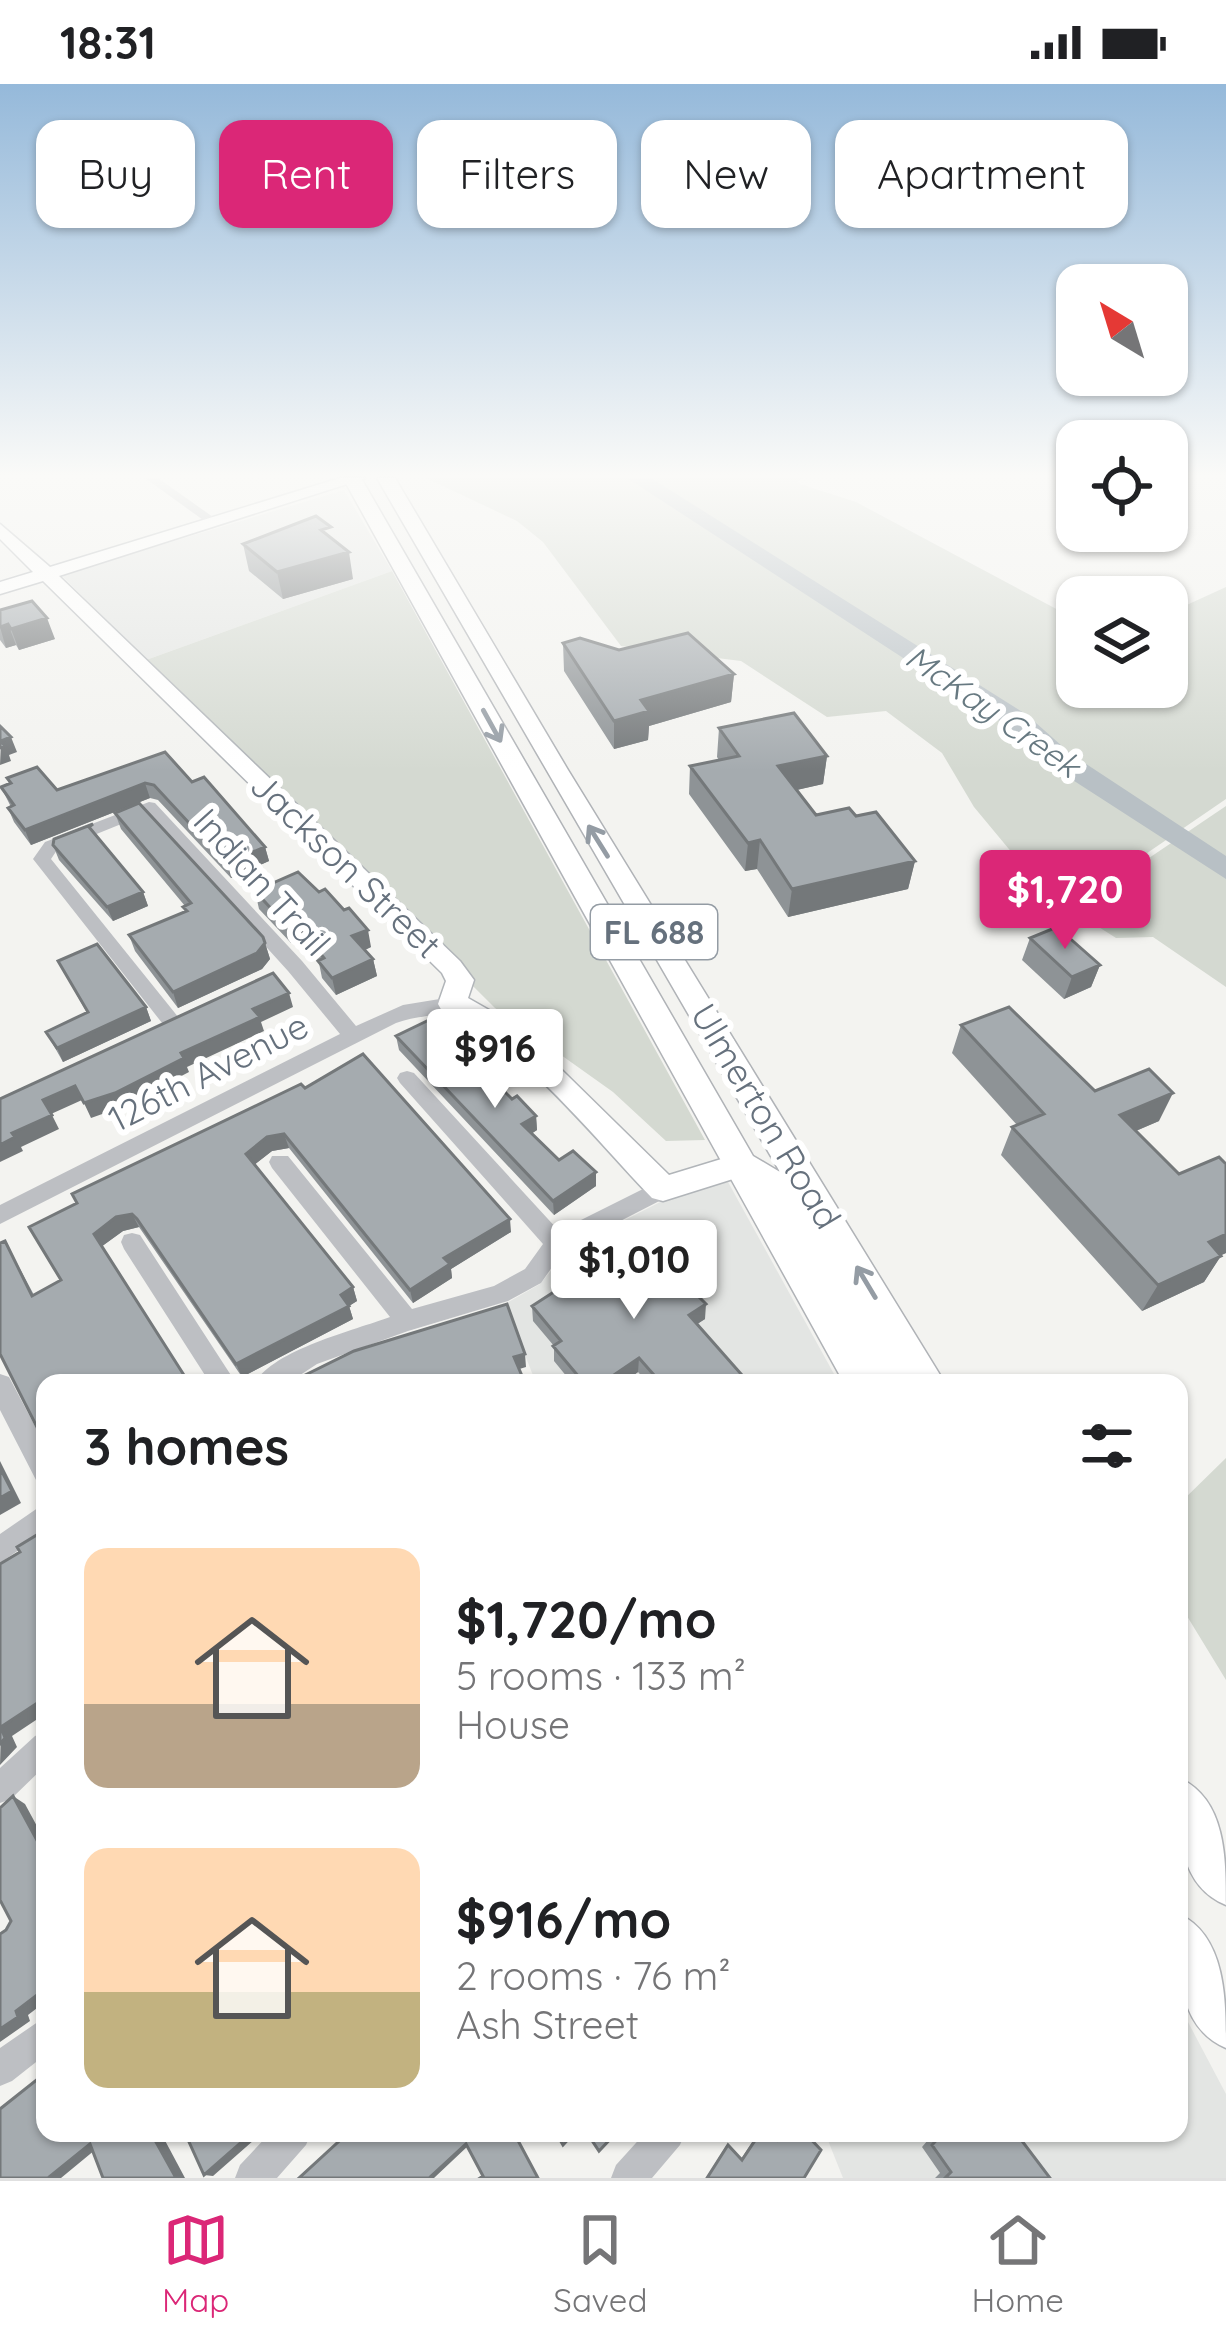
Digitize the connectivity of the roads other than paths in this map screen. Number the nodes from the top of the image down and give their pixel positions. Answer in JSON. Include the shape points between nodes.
{"nodes":[{"id":1,"x":38,"y":576,"type":"edge"},
{"id":2,"x":50,"y":576,"type":"edge"},
{"id":3,"x":442,"y":576,"type":"edge"},
{"id":4,"x":409,"y":578,"type":"joint"},
{"id":5,"x":0,"y":588,"type":"edge"},
{"id":6,"x":491,"y":661,"type":"junction"},
{"id":7,"x":596,"y":911,"type":"junction"},
{"id":8,"x":295,"y":966,"type":"junction"},
{"id":9,"x":274,"y":975,"type":"edge"},
{"id":10,"x":452,"y":1004,"type":"junction"},
{"id":11,"x":193,"y":1013,"type":"edge"},
{"id":12,"x":173,"y":1023,"type":"junction"},
{"id":13,"x":151,"y":1033,"type":"edge"},
{"id":14,"x":352,"y":1036,"type":"junction"},
{"id":15,"x":407,"y":1078,"type":"dead end"},
{"id":16,"x":785,"y":1145,"type":"junction"},
{"id":17,"x":280,"y":1162,"type":"dead end"},
{"id":18,"x":740,"y":1165,"type":"junction"},
{"id":19,"x":663,"y":1189,"type":"junction"},
{"id":20,"x":0,"y":1215,"type":"edge"},
{"id":21,"x":132,"y":1242,"type":"dead end"},
{"id":22,"x":556,"y":1243,"type":"junction"},
{"id":23,"x":406,"y":1321,"type":"junction"},
{"id":24,"x":218,"y":1374,"type":"edge"},
{"id":25,"x":282,"y":1374,"type":"edge"},
{"id":26,"x":859,"y":1374,"type":"edge"},
{"id":27,"x":893,"y":1374,"type":"edge"},
{"id":28,"x":921,"y":1374,"type":"edge"},
{"id":29,"x":0,"y":1385,"type":"edge"},
{"id":30,"x":36,"y":1455,"type":"edge"},
{"id":31,"x":36,"y":1523,"type":"edge"},
{"id":32,"x":0,"y":1550,"type":"edge"},
{"id":33,"x":36,"y":1754,"type":"edge"},
{"id":34,"x":0,"y":1788,"type":"edge"},
{"id":35,"x":1188,"y":1817,"type":"edge"},
{"id":36,"x":1226,"y":1880,"type":"edge"},
{"id":37,"x":1188,"y":1955,"type":"edge"},
{"id":38,"x":1226,"y":2022,"type":"edge"},
{"id":39,"x":36,"y":2041,"type":"edge"},
{"id":40,"x":0,"y":2069,"type":"edge"},
{"id":41,"x":286,"y":2142,"type":"edge"},
{"id":42,"x":660,"y":2142,"type":"edge"},
{"id":43,"x":253,"y":2178,"type":"edge"},
{"id":44,"x":629,"y":2178,"type":"edge"}],
"edges":[{"from":1,"to":5,"type":"street"},
{"from":2,"to":10,"type":"street","name":"Jackson Street","via":[[451,968],[460,980]]},
{"from":3,"to":6,"type":"main road","name":"Ulmerton Road","number":"FL 688"},
{"from":4,"to":6,"type":"main road","via":[[435,594],[475,659]]},
{"from":4,"to":7,"type":"main road","name":"Ulmerton Road","number":"FL 688","one_way":true},
{"from":16,"to":6,"type":"main road","name":"Ulmerton Road","number":"FL 688","one_way":true},
{"from":7,"to":16,"type":"main road","via":[[643,949],[743,1122]]},
{"from":7,"to":18,"type":"main road","name":"Ulmerton Road","number":"FL 688"},
{"from":8,"to":9,"type":"street"},
{"from":8,"to":12,"type":"street","name":"Indian Trail","via":[[149,807],[51,846],[42,859]]},
{"from":8,"to":14,"type":"street","name":"Indian Trail"},
{"from":10,"to":14,"type":"street","name":"126th Avenue","via":[[410,1010]]},
{"from":10,"to":19,"type":"street","name":"Jackson Street","via":[[506,1034]]},
{"from":11,"to":12,"type":"street"},
{"from":12,"to":13,"type":"street"},
{"from":14,"to":20,"type":"street","name":"126th Avenue"},
{"from":15,"to":22,"type":"street"},
{"from":28,"to":16,"type":"main road","name":"Ulmerton Road","number":"FL 688","one_way":true},
{"from":17,"to":23,"type":"street"},
{"from":18,"to":19,"type":"street"},
{"from":18,"to":26,"type":"main road","name":"Ulmerton Road","number":"FL 688"},
{"from":18,"to":27,"type":"main road","via":[[781,1189]]},
{"from":19,"to":22,"type":"street"},
{"from":21,"to":24,"type":"street"},
{"from":22,"to":23,"type":"street","via":[[532,1276],[500,1294]]},
{"from":23,"to":25,"type":"street"},
{"from":29,"to":30,"type":"street"},
{"from":31,"to":32,"type":"street"},
{"from":33,"to":34,"type":"street"},
{"from":35,"to":36,"type":"main road"},
{"from":37,"to":38,"type":"main road"},
{"from":39,"to":40,"type":"street"},
{"from":41,"to":43,"type":"street"},
{"from":42,"to":44,"type":"street"}]}
